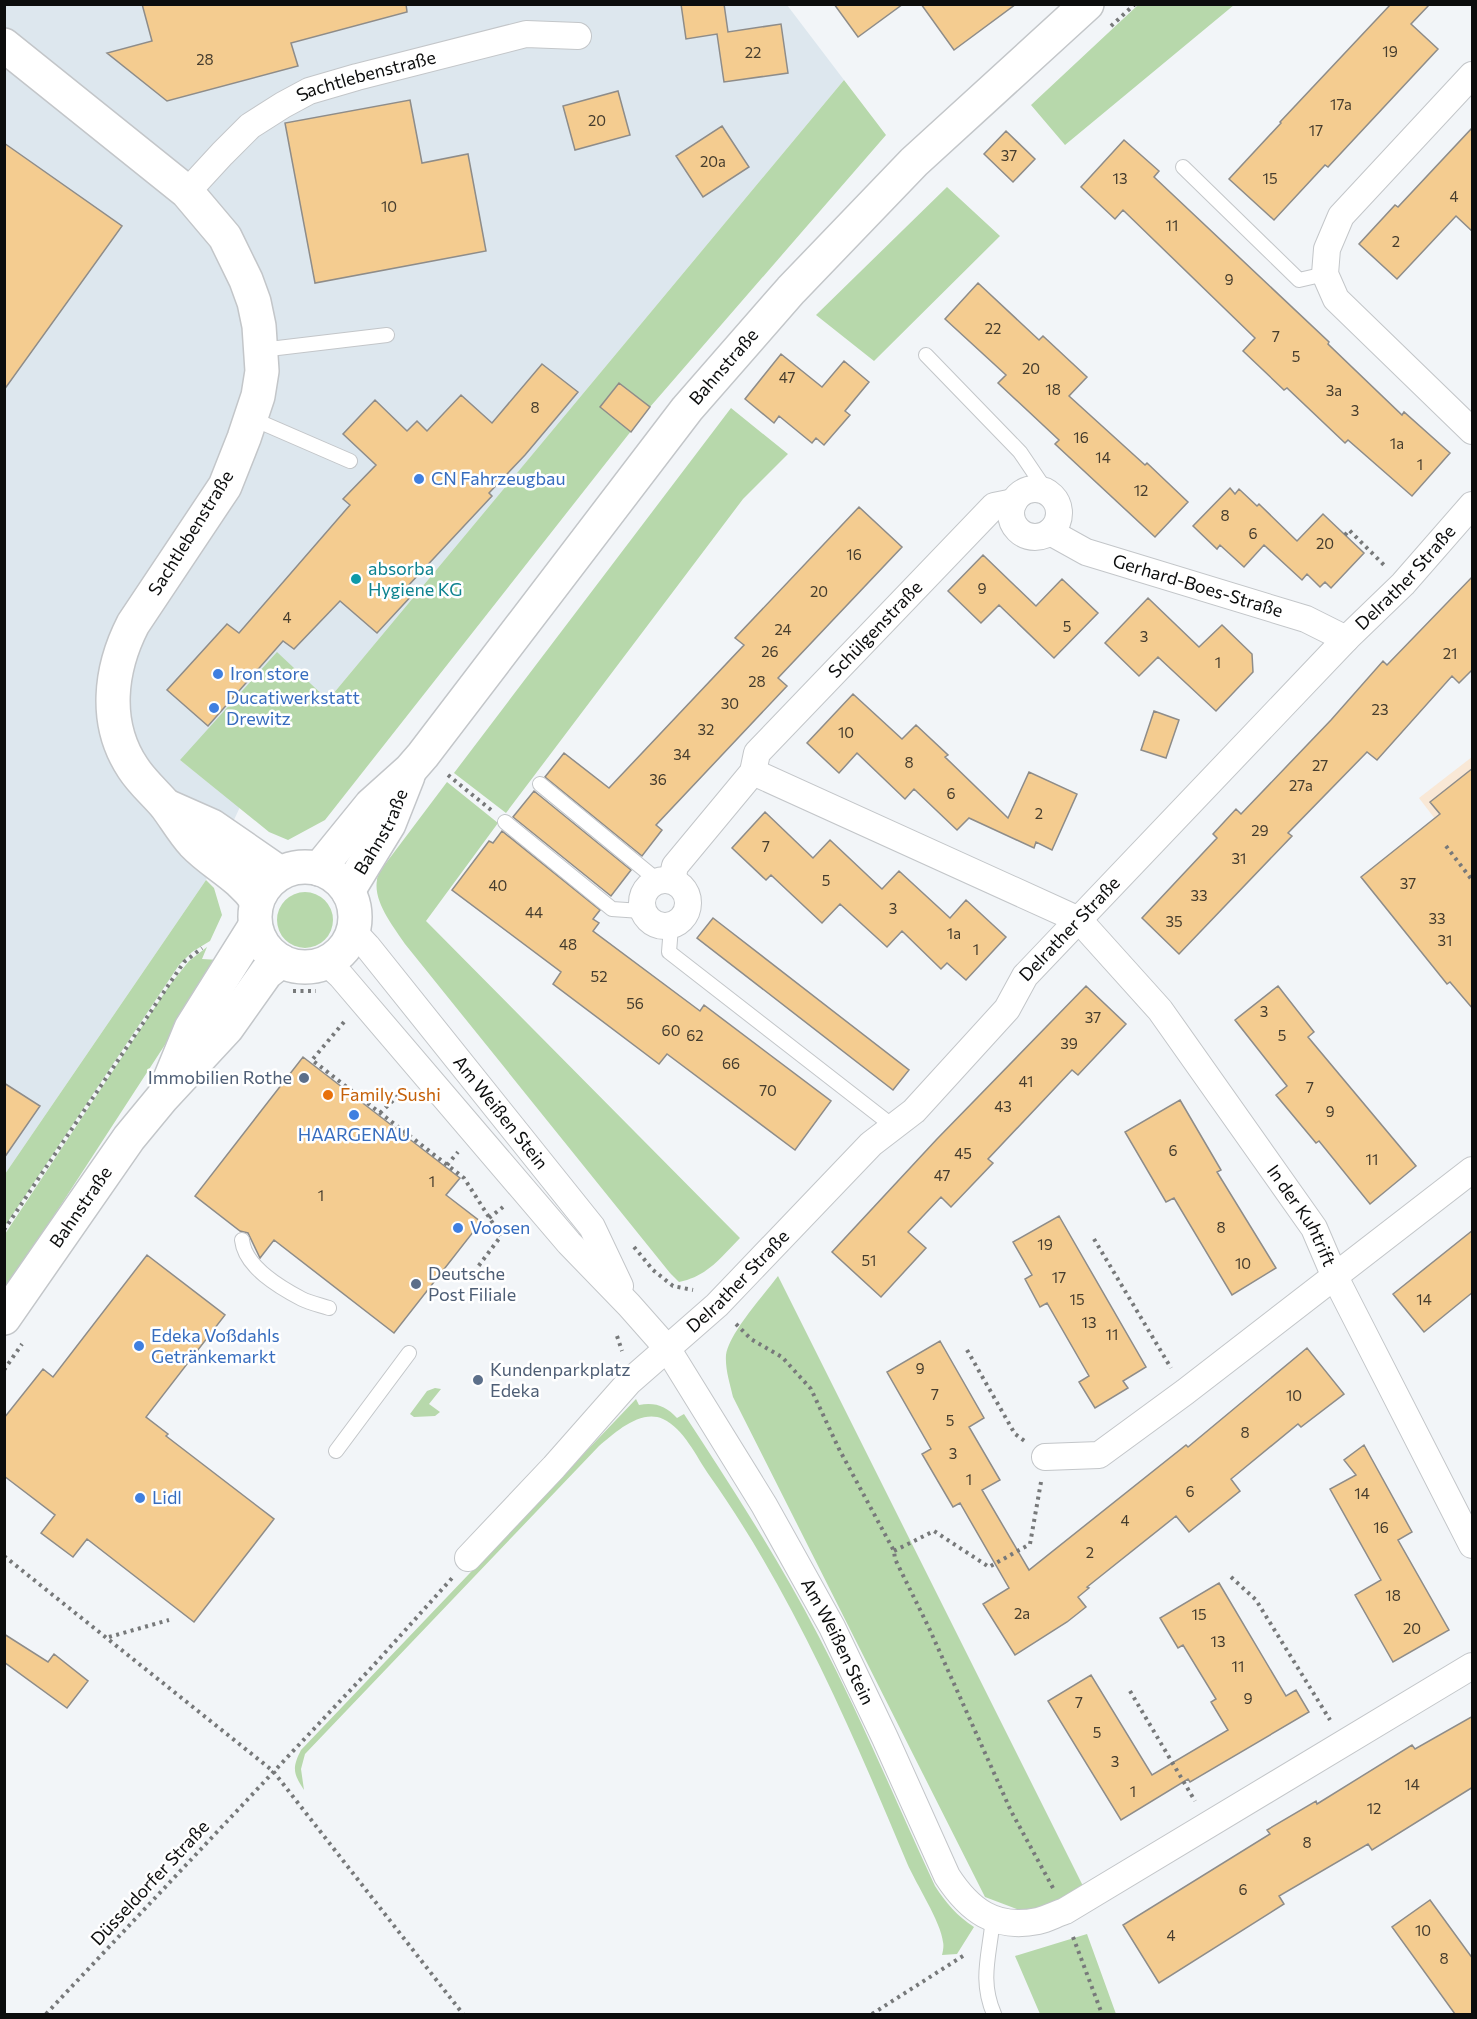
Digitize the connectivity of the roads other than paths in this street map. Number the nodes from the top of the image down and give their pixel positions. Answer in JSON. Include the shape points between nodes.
{"nodes":[{"id":1,"x":1087,"y":4,"type":"edge"},
{"id":2,"x":578,"y":36,"type":"dead end"},
{"id":3,"x":4,"y":45,"type":"edge"},
{"id":4,"x":1473,"y":75,"type":"edge"},
{"id":5,"x":1183,"y":167,"type":"dead end"},
{"id":6,"x":187,"y":192,"type":"junction"},
{"id":7,"x":1325,"y":274,"type":"junction"},
{"id":8,"x":387,"y":335,"type":"dead end"},
{"id":9,"x":261,"y":350,"type":"junction"},
{"id":10,"x":926,"y":355,"type":"dead end"},
{"id":11,"x":251,"y":418,"type":"junction"},
{"id":12,"x":1473,"y":431,"type":"edge"},
{"id":13,"x":350,"y":460,"type":"dead end"},
{"id":14,"x":1047,"y":492,"type":"junction"},
{"id":15,"x":1014,"y":502,"type":"junction"},
{"id":16,"x":1473,"y":505,"type":"edge"},
{"id":17,"x":1050,"y":532,"type":"junction"},
{"id":18,"x":1346,"y":639,"type":"junction"},
{"id":19,"x":416,"y":763,"type":"junction"},
{"id":20,"x":753,"y":772,"type":"junction"},
{"id":21,"x":540,"y":784,"type":"dead end"},
{"id":22,"x":165,"y":805,"type":"junction"},
{"id":23,"x":505,"y":822,"type":"road end"},
{"id":24,"x":320,"y":869,"type":"junction"},
{"id":25,"x":280,"y":873,"type":"junction"},
{"id":26,"x":664,"y":880,"type":"junction"},
{"id":27,"x":348,"y":891,"type":"junction"},
{"id":28,"x":641,"y":911,"type":"junction"},
{"id":29,"x":256,"y":913,"type":"junction"},
{"id":30,"x":1079,"y":920,"type":"junction"},
{"id":31,"x":671,"y":927,"type":"junction"},
{"id":32,"x":353,"y":931,"type":"junction"},
{"id":33,"x":281,"y":962,"type":"junction"},
{"id":34,"x":333,"y":969,"type":"junction"},
{"id":35,"x":162,"y":1098,"type":"junction"},
{"id":36,"x":894,"y":1127,"type":"junction"},
{"id":37,"x":1473,"y":1170,"type":"edge"},
{"id":38,"x":242,"y":1240,"type":"dead end"},
{"id":39,"x":1335,"y":1277,"type":"junction"},
{"id":40,"x":629,"y":1305,"type":"junction"},
{"id":41,"x":329,"y":1308,"type":"dead end"},
{"id":42,"x":14,"y":1329,"type":"edge"},
{"id":43,"x":667,"y":1348,"type":"junction"},
{"id":44,"x":409,"y":1353,"type":"dead end"},
{"id":45,"x":336,"y":1450,"type":"dead end"},
{"id":46,"x":1045,"y":1457,"type":"road end"},
{"id":47,"x":1473,"y":1545,"type":"edge"},
{"id":48,"x":468,"y":1558,"type":"road end"},
{"id":49,"x":1473,"y":1666,"type":"edge"},
{"id":50,"x":993,"y":1925,"type":"junction"},
{"id":51,"x":994,"y":2014,"type":"edge"}],
"edges":[{"from":1,"to":19,"type":"street","name":"Bahnstraße","via":[[914,162],[790,290],[687,409]]},
{"from":2,"to":6,"type":"street","name":"Sachtlebenstraße","via":[[526,34],[309,91],[250,126]]},
{"from":3,"to":6,"type":"street","name":"Sachtlebenstraße"},
{"from":4,"to":7,"type":"street","via":[[1341,216],[1327,249]]},
{"from":5,"to":7,"type":"lane","via":[[1299,280]]},
{"from":6,"to":9,"type":"street","name":"Sachtlebenstraße","via":[[225,237],[246,280],[254,302]]},
{"from":7,"to":12,"type":"street","via":[[1336,299]]},
{"from":8,"to":9,"type":"lane"},
{"from":9,"to":11,"type":"street","name":"Sachtlebenstraße","via":[[262,371]]},
{"from":10,"to":14,"type":"lane","via":[[1020,452]]},
{"from":11,"to":13,"type":"lane"},
{"from":11,"to":22,"type":"street","name":"Sachtlebenstraße","via":[[225,486],[133,624],[113,679],[112,699],[123,750],[141,779]]},
{"from":14,"to":15,"type":"street","via":[[1025,491]]},
{"from":14,"to":17,"type":"street","via":[[1059,511]]},
{"from":15,"to":17,"type":"street","name":"Gerhard-Boes-Straße","via":[[1012,517],[1020,531],[1035,537]]},
{"from":15,"to":20,"type":"street","name":"Schülgenstraße","via":[[994,506],[757,753]]},
{"from":16,"to":18,"type":"street","name":"Delrather Straße","via":[[1403,584]]},
{"from":17,"to":18,"type":"street","name":"Gerhard-Boes-Straße","via":[[1086,552],[1306,619]]},
{"from":18,"to":30,"type":"street","name":"Delrather Straße"},
{"from":19,"to":24,"type":"street","name":"Bahnstraße","via":[[371,806]]},
{"from":19,"to":27,"type":"street","name":"Bahnstraße","via":[[389,824]]},
{"from":20,"to":26,"type":"street","name":"Schülgenstraße"},
{"from":20,"to":30,"type":"street"},
{"from":21,"to":26,"type":"lane"},
{"from":22,"to":25,"type":"street","name":"Sachtlebenstraße","via":[[212,826]]},
{"from":22,"to":29,"type":"street","name":"Sachtlebenstraße","via":[[193,843],[245,884]]},
{"from":23,"to":28,"type":"lane","via":[[612,909]]},
{"from":24,"to":25,"type":"street","via":[[300,867]]},
{"from":24,"to":27,"type":"street","name":"Bahnstraße"},
{"from":25,"to":29,"type":"street","name":"Bahnstraße","via":[[266,885]]},
{"from":26,"to":28,"type":"street","name":"Schülgenstraße","via":[[643,892]]},
{"from":26,"to":31,"type":"street","via":[[684,889],[688,904],[684,918]]},
{"from":27,"to":32,"type":"street","name":"Bahnstraße","via":[[354,911]]},
{"from":28,"to":31,"type":"street","via":[[653,925]]},
{"from":29,"to":33,"type":"street","via":[[266,948]]},
{"from":29,"to":35,"type":"street","name":"Bahnstraße","via":[[243,948],[190,1028]]},
{"from":30,"to":36,"type":"street","name":"Delrather Straße","via":[[1025,976],[1007,1009],[914,1111]]},
{"from":30,"to":39,"type":"street","name":"In der Kuhtrift","via":[[1160,1010],[1314,1228]]},
{"from":31,"to":36,"type":"lane","via":[[669,952]]},
{"from":32,"to":34,"type":"street"},
{"from":32,"to":40,"type":"street","name":"Am Weißen Stein","via":[[592,1227]]},
{"from":33,"to":34,"type":"street"},
{"from":33,"to":35,"type":"street","name":"Bahnstraße","via":[[266,973],[226,1028]]},
{"from":34,"to":40,"type":"street","name":"Am Weißen Stein","via":[[569,1243]]},
{"from":35,"to":42,"type":"street","name":"Bahnstraße","via":[[98,1181]]},
{"from":36,"to":43,"type":"street","name":"Delrather Straße","via":[[871,1144],[717,1305]]},
{"from":37,"to":39,"type":"street"},
{"from":38,"to":41,"type":"lane","via":[[243,1251],[262,1273],[303,1300]]},
{"from":39,"to":46,"type":"street","via":[[1099,1455]]},
{"from":39,"to":47,"type":"street","name":"In der Kuhtrift"},
{"from":40,"to":43,"type":"street","name":"Am Weißen Stein"},
{"from":43,"to":48,"type":"street","name":"Delrather Straße","via":[[629,1382]]},
{"from":43,"to":50,"type":"street","name":"Am Weißen Stein","via":[[764,1505],[831,1627],[947,1876],[960,1896]]},
{"from":44,"to":45,"type":"lane"},
{"from":49,"to":50,"type":"street","name":"Am Weißen Stein","via":[[1065,1911],[1038,1921]]},
{"from":50,"to":51,"type":"lane","via":[[985,1986]]}]}
